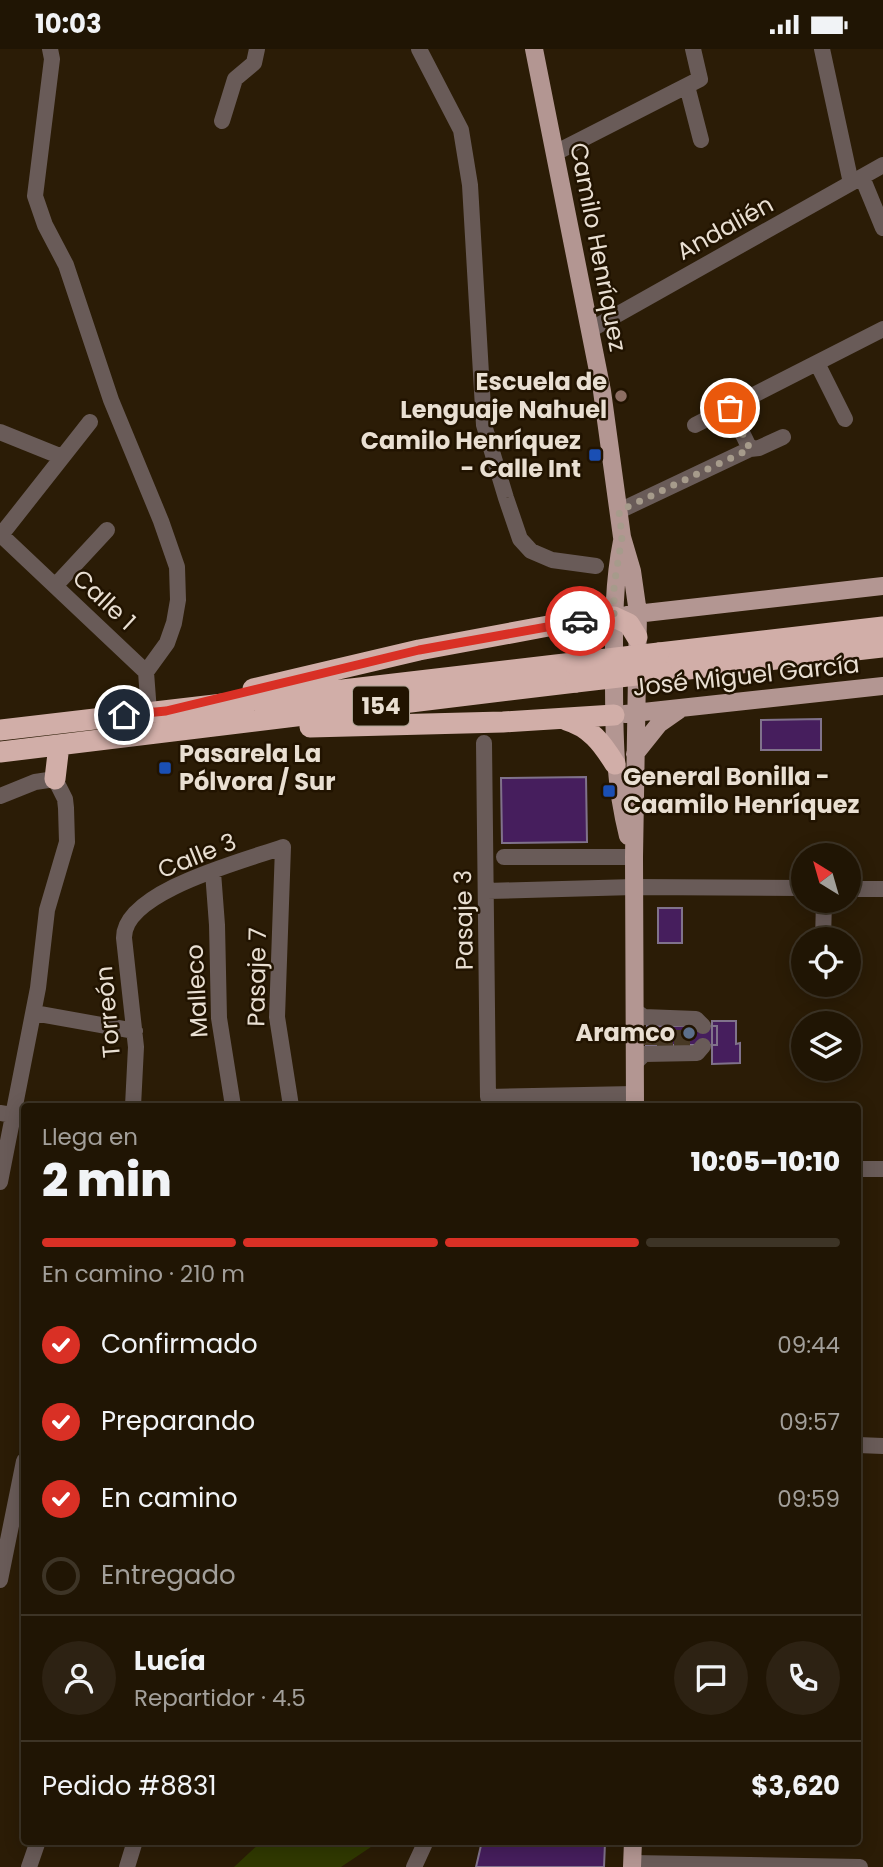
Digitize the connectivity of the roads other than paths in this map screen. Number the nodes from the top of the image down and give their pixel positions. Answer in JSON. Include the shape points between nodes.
{"nodes":[{"id":1,"x":50,"y":49,"type":"edge"},
{"id":2,"x":257,"y":49,"type":"edge"},
{"id":3,"x":419,"y":49,"type":"edge"},
{"id":4,"x":534,"y":49,"type":"edge"},
{"id":5,"x":693,"y":49,"type":"edge"},
{"id":6,"x":822,"y":49,"type":"edge"},
{"id":7,"x":687,"y":86,"type":"junction"},
{"id":8,"x":222,"y":121,"type":"dead end"},
{"id":9,"x":701,"y":140,"type":"dead end"},
{"id":10,"x":555,"y":153,"type":"junction"},
{"id":11,"x":883,"y":165,"type":"edge"},
{"id":12,"x":857,"y":180,"type":"junction"},
{"id":13,"x":883,"y":228,"type":"edge"},
{"id":14,"x":883,"y":329,"type":"edge"},
{"id":15,"x":590,"y":330,"type":"junction"},
{"id":16,"x":817,"y":363,"type":"junction"},
{"id":17,"x":730,"y":408,"type":"junction"},
{"id":18,"x":845,"y":419,"type":"dead end"},
{"id":19,"x":90,"y":422,"type":"dead end"},
{"id":20,"x":695,"y":425,"type":"dead end"},
{"id":21,"x":0,"y":432,"type":"edge"},
{"id":22,"x":783,"y":437,"type":"dead end"},
{"id":23,"x":750,"y":449,"type":"junction"},
{"id":24,"x":62,"y":457,"type":"junction"},
{"id":25,"x":619,"y":511,"type":"junction"},
{"id":26,"x":107,"y":530,"type":"dead end"},
{"id":27,"x":0,"y":535,"type":"edge"},
{"id":28,"x":622,"y":537,"type":"junction"},
{"id":29,"x":596,"y":566,"type":"dead end"},
{"id":30,"x":55,"y":586,"type":"junction"},
{"id":31,"x":883,"y":586,"type":"edge"},
{"id":32,"x":638,"y":613,"type":"junction"},
{"id":33,"x":614,"y":617,"type":"junction"},
{"id":34,"x":883,"y":627,"type":"edge"},
{"id":35,"x":638,"y":636,"type":"junction"},
{"id":36,"x":883,"y":647,"type":"edge"},
{"id":37,"x":660,"y":662,"type":"junction"},
{"id":38,"x":146,"y":672,"type":"junction"},
{"id":39,"x":575,"y":673,"type":"junction"},
{"id":40,"x":883,"y":686,"type":"edge"},
{"id":41,"x":614,"y":692,"type":"junction"},
{"id":42,"x":681,"y":708,"type":"junction"},
{"id":43,"x":157,"y":712,"type":"junction"},
{"id":44,"x":636,"y":712,"type":"junction"},
{"id":45,"x":614,"y":715,"type":"junction"},
{"id":46,"x":561,"y":719,"type":"junction"},
{"id":47,"x":0,"y":730,"type":"edge"},
{"id":48,"x":185,"y":730,"type":"junction"},
{"id":49,"x":484,"y":743,"type":"dead end"},
{"id":50,"x":59,"y":745,"type":"junction"},
{"id":51,"x":0,"y":752,"type":"edge"},
{"id":52,"x":635,"y":754,"type":"junction"},
{"id":53,"x":615,"y":764,"type":"junction"},
{"id":54,"x":55,"y":779,"type":"junction"},
{"id":55,"x":0,"y":796,"type":"edge"},
{"id":56,"x":283,"y":848,"type":"joint"},
{"id":57,"x":504,"y":857,"type":"dead end"},
{"id":58,"x":634,"y":857,"type":"junction"},
{"id":59,"x":213,"y":872,"type":"junction"},
{"id":60,"x":634,"y":887,"type":"junction"},
{"id":61,"x":791,"y":888,"type":"edge"},
{"id":62,"x":861,"y":889,"type":"edge"},
{"id":63,"x":883,"y":889,"type":"edge"},
{"id":64,"x":487,"y":891,"type":"junction"},
{"id":65,"x":132,"y":916,"type":"joint"},
{"id":66,"x":634,"y":1010,"type":"junction"},
{"id":67,"x":34,"y":1013,"type":"junction"},
{"id":68,"x":703,"y":1026,"type":"dead end"},
{"id":69,"x":135,"y":1031,"type":"junction"},
{"id":70,"x":704,"y":1046,"type":"dead end"},
{"id":71,"x":634,"y":1064,"type":"junction"},
{"id":72,"x":635,"y":1100,"type":"edge"},
{"id":73,"x":133,"y":1103,"type":"edge"},
{"id":74,"x":233,"y":1103,"type":"edge"},
{"id":75,"x":291,"y":1103,"type":"edge"},
{"id":76,"x":13,"y":1115,"type":"edge"},
{"id":77,"x":861,"y":1169,"type":"edge"},
{"id":78,"x":883,"y":1170,"type":"edge"},
{"id":79,"x":0,"y":1182,"type":"edge"},
{"id":80,"x":861,"y":1445,"type":"edge"},
{"id":81,"x":883,"y":1446,"type":"edge"},
{"id":82,"x":21,"y":1476,"type":"edge"},
{"id":83,"x":0,"y":1580,"type":"edge"},
{"id":84,"x":37,"y":1845,"type":"edge"},
{"id":85,"x":134,"y":1845,"type":"edge"},
{"id":86,"x":424,"y":1845,"type":"edge"},
{"id":87,"x":633,"y":1845,"type":"edge"},
{"id":88,"x":632,"y":1865,"type":"edge"},
{"id":89,"x":29,"y":1867,"type":"edge"},
{"id":90,"x":127,"y":1867,"type":"edge"},
{"id":91,"x":414,"y":1867,"type":"edge"},
{"id":92,"x":860,"y":1867,"type":"edge"}],
"edges":[{"from":1,"to":38,"type":"street","via":[[35,196],[66,265],[111,400],[177,567],[174,623],[167,643]]},
{"from":2,"to":8,"type":"street","via":[[254,63],[235,79]]},
{"from":3,"to":29,"type":"street","via":[[461,130],[470,185],[484,425],[513,519],[520,539],[531,551],[552,560]]},
{"from":4,"to":10,"type":"main road","name":"Camilo Henríquez"},
{"from":5,"to":7,"type":"street","via":[[700,79]]},
{"from":6,"to":12,"type":"street"},
{"from":7,"to":9,"type":"street"},
{"from":7,"to":10,"type":"street"},
{"from":10,"to":15,"type":"main road","name":"Camilo Henríquez"},
{"from":11,"to":12,"type":"street","name":"Andalién"},
{"from":12,"to":13,"type":"street"},
{"from":12,"to":15,"type":"street","name":"Andalién"},
{"from":14,"to":16,"type":"street"},
{"from":15,"to":25,"type":"main road","name":"Camilo Henríquez"},
{"from":16,"to":17,"type":"street"},
{"from":16,"to":18,"type":"street"},
{"from":17,"to":20,"type":"street"},
{"from":17,"to":23,"type":"street"},
{"from":19,"to":24,"type":"street"},
{"from":21,"to":24,"type":"street"},
{"from":22,"to":23,"type":"street"},
{"from":23,"to":25,"type":"street"},
{"from":24,"to":27,"type":"street"},
{"from":25,"to":28,"type":"main road","name":"Camilo Henríquez"},
{"from":26,"to":30,"type":"street"},
{"from":27,"to":30,"type":"street","name":"Calle 1"},
{"from":28,"to":32,"type":"main road","name":"Camilo Henríquez"},
{"from":28,"to":33,"type":"main road","name":"Camilo Henríquez"},
{"from":30,"to":38,"type":"street","name":"Calle 1"},
{"from":31,"to":32,"type":"main road"},
{"from":32,"to":33,"type":"main road"},
{"from":32,"to":35,"type":"main road","name":"Camilo Henríquez"},
{"from":33,"to":35,"type":"highway","via":[[629,624]]},
{"from":33,"to":41,"type":"main road","name":"Camilo Henríquez"},
{"from":33,"to":43,"type":"highway","via":[[419,650]]},
{"from":34,"to":37,"type":"highway","number":"154"},
{"from":35,"to":44,"type":"main road","name":"Camilo Henríquez"},
{"from":36,"to":37,"type":"highway","number":"154"},
{"from":37,"to":39,"type":"highway","number":"154","bridge":true},
{"from":38,"to":43,"type":"street"},
{"from":39,"to":43,"type":"highway","number":"154"},
{"from":39,"to":48,"type":"highway","number":"154"},
{"from":40,"to":42,"type":"main road","name":"José Miguel García"},
{"from":41,"to":44,"type":"main road"},
{"from":41,"to":45,"type":"main road","name":"Camilo Henríquez"},
{"from":42,"to":44,"type":"main road","name":"José Miguel García"},
{"from":42,"to":52,"type":"main road","via":[[659,724]]},
{"from":43,"to":47,"type":"highway","number":"154"},
{"from":44,"to":45,"type":"main road","name":"José Miguel García"},
{"from":44,"to":52,"type":"main road","name":"Camilo Henríquez"},
{"from":45,"to":46,"type":"highway"},
{"from":45,"to":53,"type":"main road","name":"Camilo Henríquez"},
{"from":46,"to":48,"type":"highway"},
{"from":46,"to":53,"type":"highway","via":[[591,733]]},
{"from":48,"to":50,"type":"highway","number":"154"},
{"from":49,"to":64,"type":"street","name":"Pasaje 3"},
{"from":50,"to":51,"type":"highway","number":"154"},
{"from":50,"to":54,"type":"highway"},
{"from":52,"to":58,"type":"main road","name":"Camilo Henríquez"},
{"from":53,"to":58,"type":"main road","name":"Camilo Henríquez","via":[[620,806]]},
{"from":54,"to":55,"type":"street"},
{"from":54,"to":67,"type":"street","via":[[65,799],[68,835],[47,911]]},
{"from":56,"to":59,"type":"street","name":"Calle 3"},
{"from":56,"to":75,"type":"street","name":"Pasaje 7","via":[[277,1017]]},
{"from":57,"to":58,"type":"street"},
{"from":58,"to":60,"type":"main road","name":"Camilo Henríquez"},
{"from":59,"to":65,"type":"street","name":"Calle 3","via":[[161,893]]},
{"from":59,"to":74,"type":"street","name":"Malleco","via":[[219,1018]]},
{"from":60,"to":61,"type":"street"},
{"from":60,"to":64,"type":"street"},
{"from":60,"to":66,"type":"main road","name":"Camilo Henríquez"},
{"from":62,"to":63,"type":"street"},
{"from":64,"to":72,"type":"street","name":"Pasaje 3","via":[[488,1097]]},
{"from":65,"to":69,"type":"street","name":"Torreón","via":[[124,932]]},
{"from":66,"to":68,"type":"street","via":[[658,1022],[696,1019]]},
{"from":66,"to":71,"type":"main road","name":"Camilo Henríquez"},
{"from":67,"to":69,"type":"street"},
{"from":67,"to":76,"type":"street"},
{"from":69,"to":73,"type":"street","name":"Torreón"},
{"from":70,"to":71,"type":"street","via":[[696,1053],[644,1053]]},
{"from":71,"to":72,"type":"main road","name":"Camilo Henríquez"},
{"from":76,"to":79,"type":"street"},
{"from":77,"to":78,"type":"street"},
{"from":80,"to":81,"type":"street"},
{"from":82,"to":83,"type":"street"},
{"from":84,"to":89,"type":"street"},
{"from":85,"to":90,"type":"street"},
{"from":86,"to":91,"type":"street"},
{"from":87,"to":88,"type":"main road"},
{"from":88,"to":92,"type":"street"}]}
